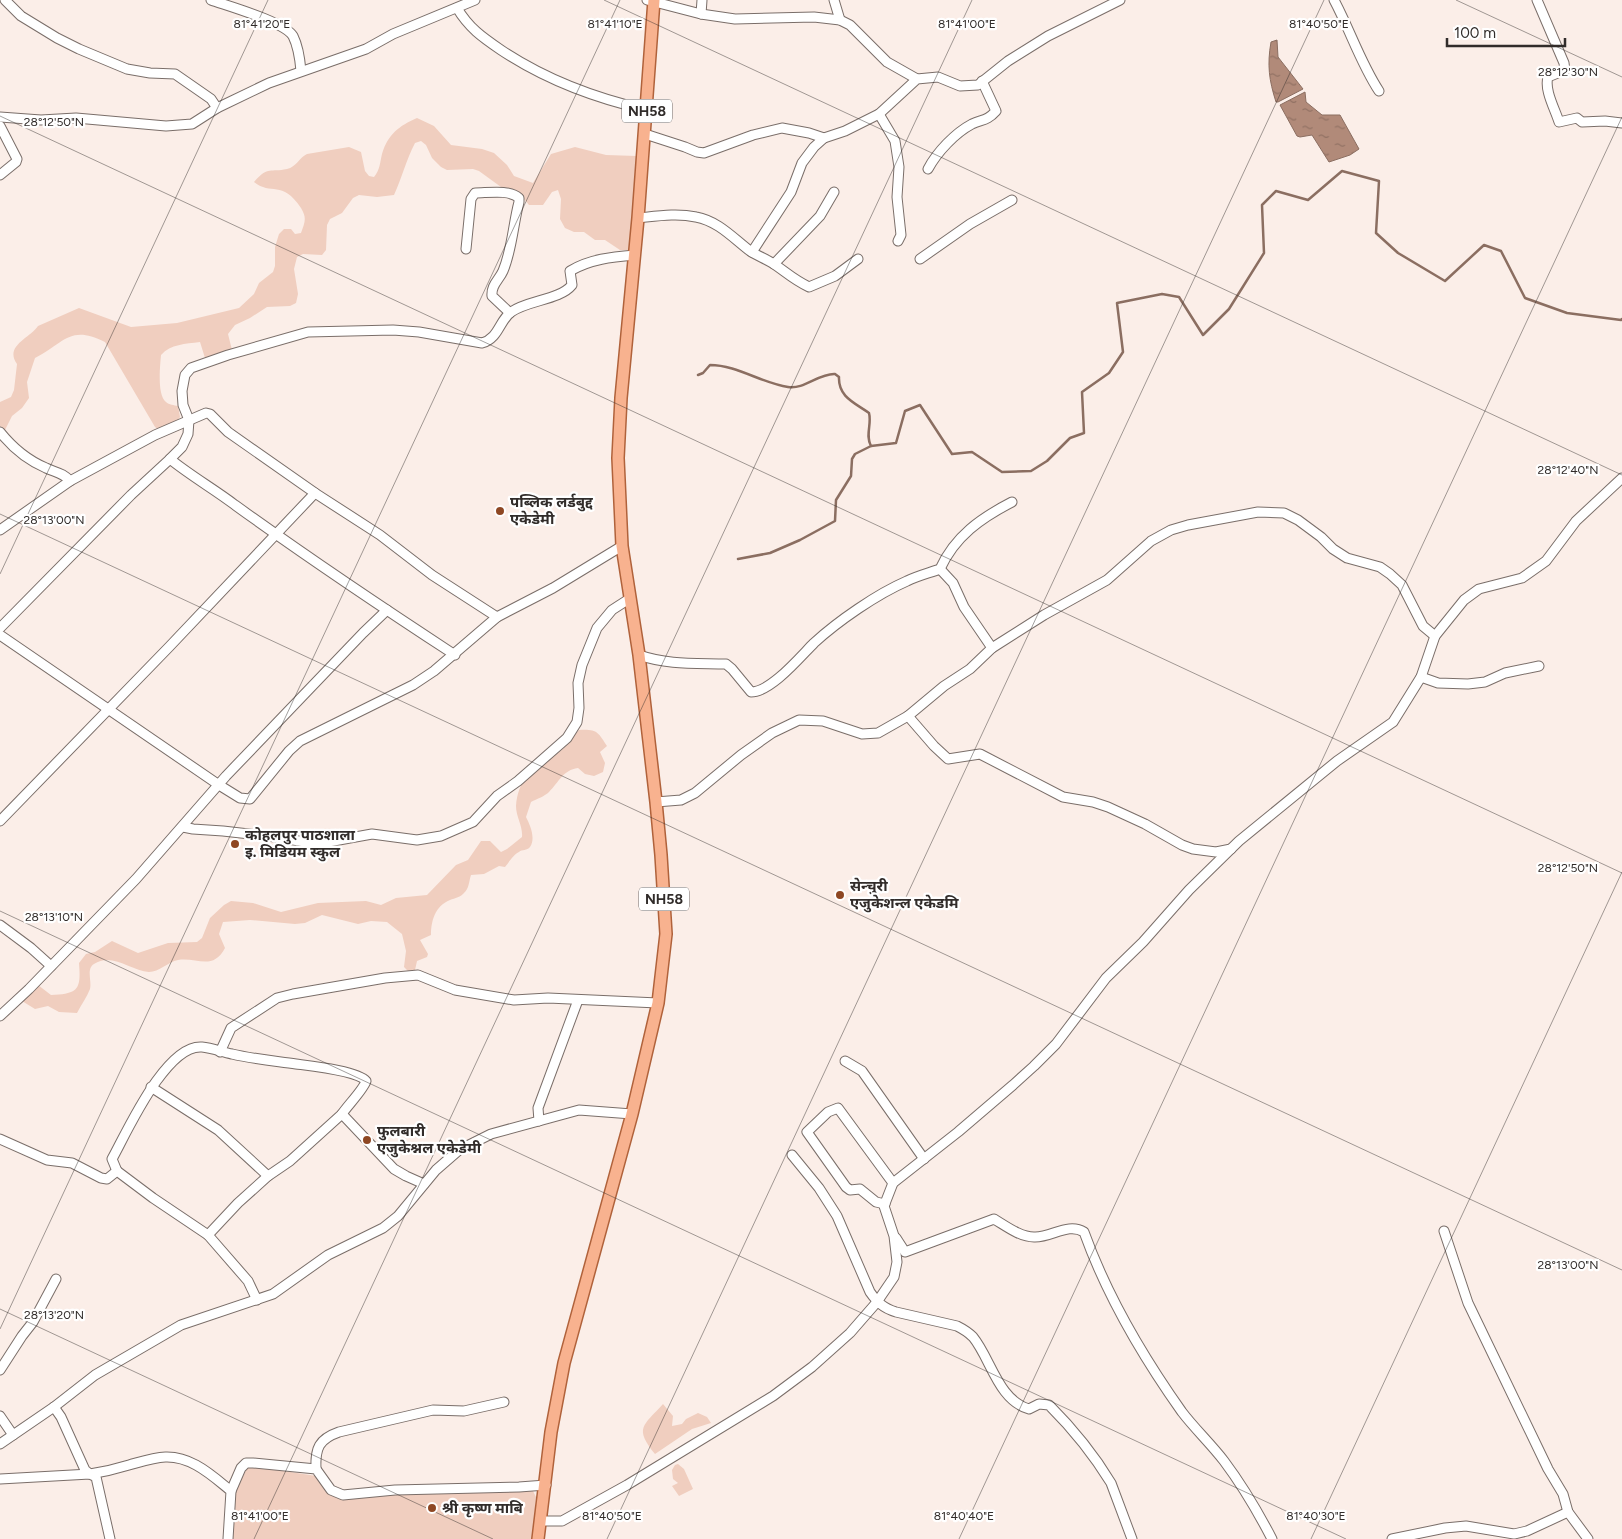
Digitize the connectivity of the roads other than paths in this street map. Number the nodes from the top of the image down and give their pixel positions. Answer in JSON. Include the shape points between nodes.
{"nodes":[{"id":1,"x":5,"y":0,"type":"edge"},
{"id":2,"x":211,"y":0,"type":"edge"},
{"id":3,"x":475,"y":0,"type":"edge"},
{"id":4,"x":702,"y":0,"type":"edge"},
{"id":5,"x":834,"y":0,"type":"edge"},
{"id":6,"x":1120,"y":0,"type":"edge"},
{"id":7,"x":1334,"y":0,"type":"edge"},
{"id":8,"x":1537,"y":0,"type":"edge"},
{"id":9,"x":652,"y":1,"type":"edge"},
{"id":10,"x":1104,"y":3,"type":"edge"},
{"id":11,"x":457,"y":8,"type":"junction"},
{"id":12,"x":701,"y":14,"type":"junction"},
{"id":13,"x":840,"y":20,"type":"junction"},
{"id":14,"x":301,"y":71,"type":"junction"},
{"id":15,"x":917,"y":80,"type":"junction"},
{"id":16,"x":982,"y":82,"type":"junction"},
{"id":17,"x":1379,"y":91,"type":"dead end"},
{"id":18,"x":217,"y":108,"type":"junction"},
{"id":19,"x":647,"y":110,"type":"junction"},
{"id":20,"x":879,"y":114,"type":"junction"},
{"id":21,"x":0,"y":117,"type":"edge"},
{"id":22,"x":1622,"y":124,"type":"edge"},
{"id":23,"x":0,"y":126,"type":"edge"},
{"id":24,"x":645,"y":134,"type":"junction"},
{"id":25,"x":824,"y":138,"type":"junction"},
{"id":26,"x":928,"y":169,"type":"dead end"},
{"id":27,"x":0,"y":175,"type":"edge"},
{"id":28,"x":834,"y":192,"type":"dead end"},
{"id":29,"x":1012,"y":200,"type":"dead end"},
{"id":30,"x":638,"y":220,"type":"junction"},
{"id":31,"x":898,"y":241,"type":"dead end"},
{"id":32,"x":466,"y":249,"type":"dead end"},
{"id":33,"x":635,"y":252,"type":"junction"},
{"id":34,"x":752,"y":252,"type":"junction"},
{"id":35,"x":858,"y":259,"type":"dead end"},
{"id":36,"x":920,"y":259,"type":"dead end"},
{"id":37,"x":774,"y":264,"type":"junction"},
{"id":38,"x":510,"y":313,"type":"junction"},
{"id":39,"x":189,"y":420,"type":"junction"},
{"id":40,"x":0,"y":432,"type":"edge"},
{"id":41,"x":170,"y":459,"type":"junction"},
{"id":42,"x":1622,"y":478,"type":"edge"},
{"id":43,"x":70,"y":480,"type":"junction"},
{"id":44,"x":315,"y":493,"type":"junction"},
{"id":45,"x":1012,"y":502,"type":"dead end"},
{"id":46,"x":0,"y":530,"type":"edge"},
{"id":47,"x":276,"y":535,"type":"junction"},
{"id":48,"x":622,"y":546,"type":"junction"},
{"id":49,"x":940,"y":569,"type":"junction"},
{"id":50,"x":629,"y":599,"type":"junction"},
{"id":51,"x":387,"y":610,"type":"junction"},
{"id":52,"x":497,"y":617,"type":"junction"},
{"id":53,"x":0,"y":628,"type":"edge"},
{"id":54,"x":0,"y":635,"type":"edge"},
{"id":55,"x":1435,"y":636,"type":"junction"},
{"id":56,"x":992,"y":648,"type":"junction"},
{"id":57,"x":455,"y":655,"type":"junction"},
{"id":58,"x":639,"y":655,"type":"junction"},
{"id":59,"x":1539,"y":666,"type":"dead end"},
{"id":60,"x":1420,"y":677,"type":"junction"},
{"id":61,"x":108,"y":708,"type":"junction"},
{"id":62,"x":908,"y":716,"type":"junction"},
{"id":63,"x":219,"y":785,"type":"junction"},
{"id":64,"x":656,"y":802,"type":"junction"},
{"id":65,"x":0,"y":821,"type":"edge"},
{"id":66,"x":183,"y":827,"type":"junction"},
{"id":67,"x":1232,"y":849,"type":"junction"},
{"id":68,"x":0,"y":925,"type":"edge"},
{"id":69,"x":51,"y":966,"type":"junction"},
{"id":70,"x":578,"y":1000,"type":"junction"},
{"id":71,"x":658,"y":1003,"type":"junction"},
{"id":72,"x":0,"y":1016,"type":"edge"},
{"id":73,"x":220,"y":1052,"type":"junction"},
{"id":74,"x":845,"y":1061,"type":"dead end"},
{"id":75,"x":151,"y":1087,"type":"junction"},
{"id":76,"x":342,"y":1114,"type":"junction"},
{"id":77,"x":632,"y":1114,"type":"junction"},
{"id":78,"x":539,"y":1121,"type":"junction"},
{"id":79,"x":0,"y":1139,"type":"edge"},
{"id":80,"x":792,"y":1155,"type":"dead end"},
{"id":81,"x":924,"y":1159,"type":"junction"},
{"id":82,"x":117,"y":1171,"type":"junction"},
{"id":83,"x":268,"y":1176,"type":"junction"},
{"id":84,"x":893,"y":1183,"type":"junction"},
{"id":85,"x":424,"y":1184,"type":"junction"},
{"id":86,"x":885,"y":1204,"type":"junction"},
{"id":87,"x":1444,"y":1231,"type":"dead end"},
{"id":88,"x":208,"y":1235,"type":"junction"},
{"id":89,"x":894,"y":1236,"type":"junction"},
{"id":90,"x":56,"y":1279,"type":"dead end"},
{"id":91,"x":257,"y":1300,"type":"junction"},
{"id":92,"x":877,"y":1302,"type":"junction"},
{"id":93,"x":0,"y":1370,"type":"edge"},
{"id":94,"x":504,"y":1402,"type":"dead end"},
{"id":95,"x":54,"y":1407,"type":"junction"},
{"id":96,"x":0,"y":1416,"type":"edge"},
{"id":97,"x":13,"y":1435,"type":"junction"},
{"id":98,"x":0,"y":1444,"type":"edge"},
{"id":99,"x":316,"y":1469,"type":"junction"},
{"id":100,"x":90,"y":1474,"type":"junction"},
{"id":101,"x":0,"y":1479,"type":"edge"},
{"id":102,"x":546,"y":1485,"type":"junction"},
{"id":103,"x":231,"y":1491,"type":"junction"},
{"id":104,"x":1568,"y":1512,"type":"junction"},
{"id":105,"x":540,"y":1521,"type":"junction"},
{"id":106,"x":110,"y":1539,"type":"edge"},
{"id":107,"x":228,"y":1539,"type":"edge"},
{"id":108,"x":538,"y":1539,"type":"edge"},
{"id":109,"x":1132,"y":1539,"type":"edge"},
{"id":110,"x":1272,"y":1539,"type":"edge"},
{"id":111,"x":1392,"y":1539,"type":"edge"},
{"id":112,"x":1588,"y":1539,"type":"edge"}],
"edges":[{"from":1,"to":18,"type":"street","via":[[21,16],[79,49],[127,68],[175,74]]},
{"from":2,"to":14,"type":"street","via":[[289,31]]},
{"from":3,"to":11,"type":"street"},
{"from":4,"to":12,"type":"street"},
{"from":5,"to":13,"type":"street"},
{"from":6,"to":10,"type":"street"},
{"from":7,"to":17,"type":"street","via":[[1368,75]]},
{"from":8,"to":22,"type":"street","via":[[1564,62],[1565,70],[1548,77],[1547,81],[1560,122],[1577,118],[1582,122]]},
{"from":9,"to":12,"type":"street"},
{"from":9,"to":19,"type":"main road","number":"NH58"},
{"from":10,"to":16,"type":"street","via":[[1008,61]]},
{"from":11,"to":14,"type":"street","via":[[393,34],[366,49]]},
{"from":11,"to":19,"type":"street","via":[[477,33],[533,70],[582,92]]},
{"from":12,"to":13,"type":"street","via":[[735,19],[814,17]]},
{"from":13,"to":15,"type":"street","via":[[850,25],[887,62]]},
{"from":14,"to":18,"type":"street"},
{"from":15,"to":16,"type":"street","via":[[938,77],[960,86]]},
{"from":15,"to":20,"type":"street"},
{"from":16,"to":26,"type":"street","via":[[996,111],[958,134]]},
{"from":18,"to":21,"type":"street","via":[[192,124],[166,126],[76,118]]},
{"from":19,"to":24,"type":"main road","number":"NH58"},
{"from":20,"to":25,"type":"street"},
{"from":20,"to":31,"type":"street","via":[[896,141],[901,235]]},
{"from":23,"to":27,"type":"street","via":[[16,159]]},
{"from":24,"to":25,"type":"street","via":[[697,152],[782,128]]},
{"from":24,"to":30,"type":"main road","number":"NH58"},
{"from":25,"to":34,"type":"street","via":[[802,163],[791,192]]},
{"from":28,"to":37,"type":"street","via":[[820,216]]},
{"from":29,"to":36,"type":"street"},
{"from":30,"to":33,"type":"main road","number":"NH58"},
{"from":30,"to":34,"type":"street","via":[[674,214],[696,217],[712,222]]},
{"from":32,"to":38,"type":"street","via":[[471,199],[475,193],[506,193],[519,198],[505,265],[492,292],[492,296]]},
{"from":33,"to":38,"type":"street","via":[[577,266],[570,271],[572,285],[567,291]]},
{"from":33,"to":48,"type":"main road","number":"NH58","via":[[618,458]]},
{"from":34,"to":37,"type":"street"},
{"from":35,"to":37,"type":"street","via":[[835,276],[809,287]]},
{"from":38,"to":39,"type":"street","via":[[490,341],[482,343],[393,330],[308,332],[228,355],[191,368],[185,375],[183,405]]},
{"from":39,"to":41,"type":"street","via":[[188,434],[182,447]]},
{"from":39,"to":43,"type":"street"},
{"from":39,"to":44,"type":"street","via":[[210,414],[228,432]]},
{"from":40,"to":43,"type":"street","via":[[26,458]]},
{"from":41,"to":47,"type":"street"},
{"from":41,"to":53,"type":"street"},
{"from":42,"to":55,"type":"street","via":[[1576,521],[1546,561],[1522,578],[1478,589],[1464,600]]},
{"from":43,"to":46,"type":"street"},
{"from":44,"to":47,"type":"street"},
{"from":44,"to":52,"type":"street"},
{"from":45,"to":49,"type":"street","via":[[969,528]]},
{"from":47,"to":51,"type":"street"},
{"from":47,"to":61,"type":"street"},
{"from":48,"to":50,"type":"main road","number":"NH58"},
{"from":48,"to":52,"type":"street"},
{"from":49,"to":56,"type":"street","via":[[953,583],[964,607]]},
{"from":49,"to":58,"type":"street","via":[[908,580],[874,599],[757,692],[751,692],[726,664],[672,664]]},
{"from":50,"to":58,"type":"main road","number":"NH58"},
{"from":50,"to":66,"type":"street","via":[[612,610],[597,628],[582,665],[577,722],[567,738],[497,796],[473,822],[441,836],[417,840],[372,834],[317,844]]},
{"from":51,"to":57,"type":"street"},
{"from":51,"to":63,"type":"street"},
{"from":52,"to":57,"type":"street"},
{"from":54,"to":61,"type":"street"},
{"from":55,"to":56,"type":"street","via":[[1423,626],[1402,585],[1380,567],[1347,558],[1284,513],[1258,512],[1171,530],[1151,541],[1107,580]]},
{"from":55,"to":60,"type":"street"},
{"from":56,"to":62,"type":"street"},
{"from":57,"to":63,"type":"street","via":[[413,685],[300,741],[250,799],[240,798]]},
{"from":58,"to":64,"type":"main road","number":"NH58"},
{"from":59,"to":60,"type":"street","via":[[1468,684]]},
{"from":60,"to":67,"type":"street","via":[[1393,722],[1337,761]]},
{"from":61,"to":63,"type":"street"},
{"from":61,"to":65,"type":"street"},
{"from":62,"to":64,"type":"street","via":[[878,733],[862,734],[823,721],[799,720],[772,733],[695,793],[681,800]]},
{"from":62,"to":67,"type":"street","via":[[948,759],[980,754],[1063,797],[1108,807],[1182,845],[1216,852]]},
{"from":63,"to":66,"type":"street"},
{"from":64,"to":71,"type":"main road","number":"NH58","via":[[666,934]]},
{"from":66,"to":69,"type":"street"},
{"from":67,"to":81,"type":"street","via":[[1106,978],[1056,1044],[1013,1085]]},
{"from":68,"to":69,"type":"street"},
{"from":69,"to":72,"type":"street"},
{"from":70,"to":71,"type":"street"},
{"from":70,"to":73,"type":"street","via":[[514,1000],[455,990],[418,975],[386,978],[277,998],[231,1028]]},
{"from":70,"to":78,"type":"street","via":[[538,1108]]},
{"from":71,"to":77,"type":"main road","number":"NH58"},
{"from":73,"to":75,"type":"street","via":[[201,1047],[192,1049],[165,1068]]},
{"from":73,"to":76,"type":"street","via":[[363,1078],[365,1086]]},
{"from":74,"to":81,"type":"street","via":[[862,1071]]},
{"from":75,"to":82,"type":"street","via":[[112,1159]]},
{"from":75,"to":83,"type":"street","via":[[218,1130]]},
{"from":76,"to":83,"type":"street","via":[[290,1161]]},
{"from":76,"to":85,"type":"street","via":[[394,1169]]},
{"from":77,"to":78,"type":"street","via":[[579,1110]]},
{"from":77,"to":102,"type":"main road","number":"NH58","via":[[564,1363],[551,1432]]},
{"from":78,"to":85,"type":"street","via":[[491,1134],[459,1150]]},
{"from":79,"to":82,"type":"street","via":[[47,1160],[72,1163],[101,1178],[107,1179]]},
{"from":80,"to":92,"type":"street","via":[[837,1216]]},
{"from":81,"to":84,"type":"street"},
{"from":82,"to":88,"type":"street"},
{"from":83,"to":88,"type":"street"},
{"from":84,"to":86,"type":"street"},
{"from":84,"to":86,"type":"street","via":[[838,1108],[828,1112],[807,1132],[846,1187],[860,1189],[876,1202]]},
{"from":85,"to":91,"type":"street","via":[[398,1216],[383,1228],[328,1255],[273,1294]]},
{"from":86,"to":89,"type":"street"},
{"from":87,"to":104,"type":"street","via":[[1468,1303],[1563,1494]]},
{"from":88,"to":91,"type":"street","via":[[248,1280]]},
{"from":89,"to":92,"type":"street","via":[[897,1262],[894,1277]]},
{"from":89,"to":110,"type":"street","via":[[905,1252],[994,1219],[1032,1237],[1073,1228],[1084,1232],[1116,1306],[1150,1364],[1184,1414],[1224,1462]]},
{"from":90,"to":93,"type":"street","via":[[34,1322]]},
{"from":91,"to":95,"type":"street","via":[[181,1325],[95,1375]]},
{"from":92,"to":105,"type":"street","via":[[850,1333],[773,1396],[562,1521]]},
{"from":92,"to":109,"type":"street","via":[[887,1310],[965,1330],[976,1342],[998,1381],[1022,1407],[1029,1409],[1039,1404],[1049,1405],[1096,1460],[1111,1483]]},
{"from":94,"to":99,"type":"street","via":[[464,1410],[433,1410],[327,1436],[316,1454]]},
{"from":95,"to":97,"type":"street"},
{"from":95,"to":100,"type":"street","via":[[85,1470]]},
{"from":96,"to":97,"type":"street"},
{"from":97,"to":98,"type":"street"},
{"from":99,"to":102,"type":"street","via":[[331,1490],[342,1495]]},
{"from":99,"to":103,"type":"street","via":[[246,1463]]},
{"from":100,"to":101,"type":"street"},
{"from":100,"to":103,"type":"street","via":[[170,1456],[198,1466]]},
{"from":100,"to":106,"type":"street","via":[[96,1477]]},
{"from":102,"to":105,"type":"main road","number":"NH58"},
{"from":103,"to":107,"type":"street"},
{"from":104,"to":111,"type":"street","via":[[1514,1534],[1466,1526]]},
{"from":104,"to":112,"type":"street"},
{"from":105,"to":108,"type":"main road","number":"NH58"}]}
